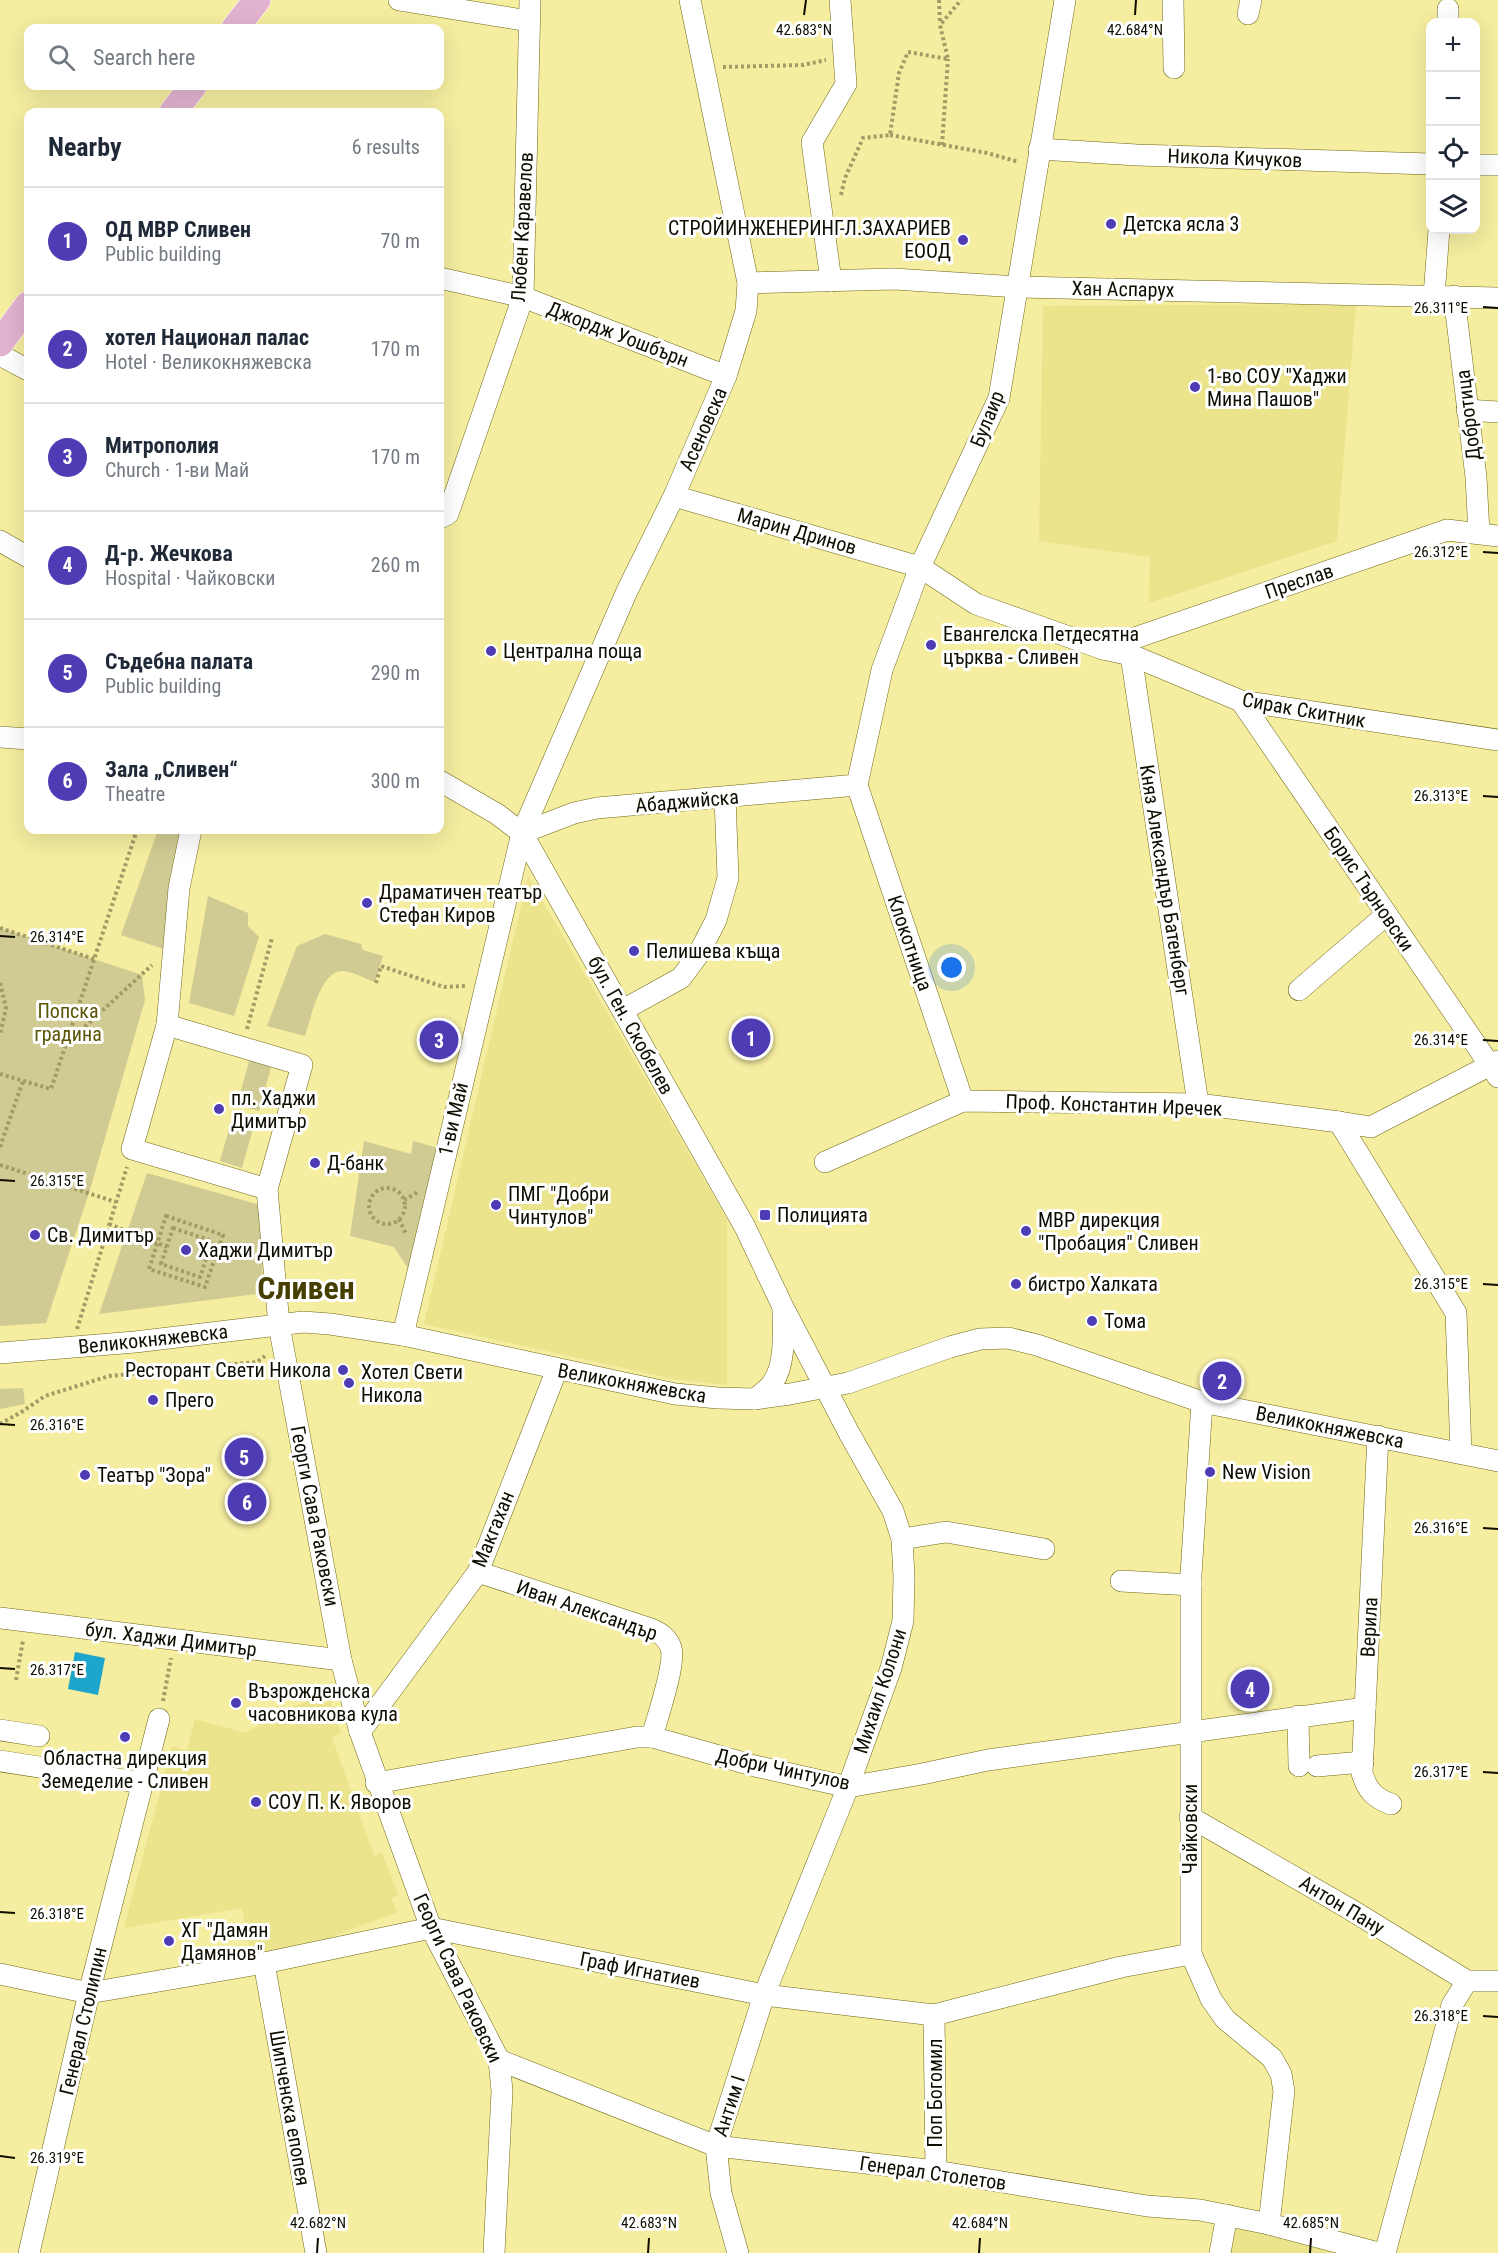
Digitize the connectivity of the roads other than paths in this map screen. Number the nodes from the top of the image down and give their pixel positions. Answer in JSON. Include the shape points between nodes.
{"nodes":[{"id":1,"x":257,"y":0,"type":"edge"},
{"id":2,"x":399,"y":0,"type":"edge"},
{"id":3,"x":690,"y":0,"type":"edge"},
{"id":4,"x":840,"y":0,"type":"edge"},
{"id":5,"x":1065,"y":0,"type":"edge"},
{"id":6,"x":1173,"y":0,"type":"edge"},
{"id":7,"x":530,"y":10,"type":"edge"},
{"id":8,"x":238,"y":24,"type":"edge"},
{"id":9,"x":1174,"y":68,"type":"dead end"},
{"id":10,"x":190,"y":90,"type":"edge"},
{"id":11,"x":176,"y":108,"type":"edge"},
{"id":12,"x":1038,"y":158,"type":"junction"},
{"id":13,"x":1426,"y":164,"type":"edge"},
{"id":14,"x":1480,"y":165,"type":"edge"},
{"id":15,"x":1498,"y":165,"type":"edge"},
{"id":16,"x":1439,"y":234,"type":"edge"},
{"id":17,"x":444,"y":279,"type":"edge"},
{"id":18,"x":831,"y":281,"type":"junction"},
{"id":19,"x":748,"y":283,"type":"junction"},
{"id":20,"x":1018,"y":287,"type":"junction"},
{"id":21,"x":1444,"y":296,"type":"junction"},
{"id":22,"x":523,"y":297,"type":"junction"},
{"id":23,"x":1498,"y":298,"type":"edge"},
{"id":24,"x":24,"y":310,"type":"edge"},
{"id":25,"x":0,"y":343,"type":"edge"},
{"id":26,"x":0,"y":355,"type":"edge"},
{"id":27,"x":24,"y":368,"type":"edge"},
{"id":28,"x":726,"y":376,"type":"junction"},
{"id":29,"x":1467,"y":410,"type":"junction"},
{"id":30,"x":1498,"y":412,"type":"edge"},
{"id":31,"x":674,"y":496,"type":"junction"},
{"id":32,"x":444,"y":516,"type":"edge"},
{"id":33,"x":1489,"y":534,"type":"edge"},
{"id":34,"x":0,"y":541,"type":"edge"},
{"id":35,"x":24,"y":555,"type":"edge"},
{"id":36,"x":920,"y":567,"type":"junction"},
{"id":37,"x":1103,"y":649,"type":"junction"},
{"id":38,"x":1131,"y":655,"type":"junction"},
{"id":39,"x":1241,"y":701,"type":"junction"},
{"id":40,"x":0,"y":737,"type":"edge"},
{"id":41,"x":24,"y":739,"type":"edge"},
{"id":42,"x":1498,"y":740,"type":"edge"},
{"id":43,"x":444,"y":783,"type":"edge"},
{"id":44,"x":857,"y":785,"type":"junction"},
{"id":45,"x":725,"y":797,"type":"junction"},
{"id":46,"x":522,"y":833,"type":"junction"},
{"id":47,"x":190,"y":834,"type":"edge"},
{"id":48,"x":1386,"y":915,"type":"junction"},
{"id":49,"x":1299,"y":990,"type":"dead end"},
{"id":50,"x":623,"y":1010,"type":"junction"},
{"id":51,"x":167,"y":1025,"type":"junction"},
{"id":52,"x":1495,"y":1068,"type":"edge"},
{"id":53,"x":963,"y":1101,"type":"junction"},
{"id":54,"x":1198,"y":1104,"type":"junction"},
{"id":55,"x":1339,"y":1122,"type":"junction"},
{"id":56,"x":825,"y":1162,"type":"dead end"},
{"id":57,"x":267,"y":1190,"type":"junction"},
{"id":58,"x":782,"y":1305,"type":"junction"},
{"id":59,"x":281,"y":1334,"type":"junction"},
{"id":60,"x":404,"y":1335,"type":"junction"},
{"id":61,"x":0,"y":1353,"type":"edge"},
{"id":62,"x":557,"y":1369,"type":"junction"},
{"id":63,"x":826,"y":1388,"type":"junction"},
{"id":64,"x":755,"y":1399,"type":"junction"},
{"id":65,"x":1202,"y":1402,"type":"junction"},
{"id":66,"x":1378,"y":1436,"type":"junction"},
{"id":67,"x":1461,"y":1453,"type":"junction"},
{"id":68,"x":1498,"y":1461,"type":"edge"},
{"id":69,"x":902,"y":1539,"type":"junction"},
{"id":70,"x":1044,"y":1549,"type":"dead end"},
{"id":71,"x":478,"y":1572,"type":"junction"},
{"id":72,"x":1121,"y":1581,"type":"dead end"},
{"id":73,"x":1191,"y":1585,"type":"junction"},
{"id":74,"x":0,"y":1618,"type":"edge"},
{"id":75,"x":341,"y":1660,"type":"junction"},
{"id":76,"x":1365,"y":1708,"type":"junction"},
{"id":77,"x":1298,"y":1716,"type":"junction"},
{"id":78,"x":159,"y":1719,"type":"road end"},
{"id":79,"x":0,"y":1730,"type":"edge"},
{"id":80,"x":1191,"y":1731,"type":"junction"},
{"id":81,"x":360,"y":1732,"type":"junction"},
{"id":82,"x":39,"y":1736,"type":"dead end"},
{"id":83,"x":652,"y":1737,"type":"junction"},
{"id":84,"x":0,"y":1761,"type":"edge"},
{"id":85,"x":1363,"y":1762,"type":"junction"},
{"id":86,"x":142,"y":1783,"type":"junction"},
{"id":87,"x":376,"y":1783,"type":"junction"},
{"id":88,"x":848,"y":1787,"type":"junction"},
{"id":89,"x":1391,"y":1804,"type":"dead end"},
{"id":90,"x":1190,"y":1817,"type":"junction"},
{"id":91,"x":430,"y":1928,"type":"junction"},
{"id":92,"x":1191,"y":1954,"type":"junction"},
{"id":93,"x":264,"y":1963,"type":"junction"},
{"id":94,"x":0,"y":1974,"type":"edge"},
{"id":95,"x":1467,"y":1981,"type":"junction"},
{"id":96,"x":1498,"y":1981,"type":"edge"},
{"id":97,"x":88,"y":1992,"type":"junction"},
{"id":98,"x":764,"y":1995,"type":"junction"},
{"id":99,"x":934,"y":2015,"type":"junction"},
{"id":100,"x":499,"y":2060,"type":"junction"},
{"id":101,"x":716,"y":2146,"type":"junction"},
{"id":102,"x":936,"y":2171,"type":"junction"},
{"id":103,"x":1227,"y":2215,"type":"junction"},
{"id":104,"x":1269,"y":2223,"type":"junction"},
{"id":105,"x":29,"y":2253,"type":"edge"},
{"id":106,"x":316,"y":2253,"type":"edge"},
{"id":107,"x":494,"y":2253,"type":"edge"},
{"id":108,"x":738,"y":2253,"type":"edge"},
{"id":109,"x":1220,"y":2253,"type":"edge"},
{"id":110,"x":1378,"y":2253,"type":"edge"},
{"id":111,"x":1385,"y":2253,"type":"edge"}],
"edges":[{"from":1,"to":8,"type":"main road"},
{"from":2,"to":7,"type":"street"},
{"from":3,"to":19,"type":"street","name":"Асеновска"},
{"from":4,"to":18,"type":"street","via":[[846,84],[812,142]]},
{"from":5,"to":12,"type":"street","name":"Булаир"},
{"from":6,"to":9,"type":"street"},
{"from":7,"to":22,"type":"street","name":"Любен Каравелов"},
{"from":10,"to":11,"type":"main road"},
{"from":12,"to":13,"type":"street","name":"Никола Кичуков","via":[[1137,155]]},
{"from":12,"to":20,"type":"street","name":"Булаир"},
{"from":14,"to":15,"type":"street"},
{"from":16,"to":21,"type":"street","name":"Добротица"},
{"from":17,"to":22,"type":"street","name":"Джордж Уошбърн"},
{"from":18,"to":19,"type":"street","name":"Хан Аспарух"},
{"from":18,"to":20,"type":"street","name":"Хан Аспарух","via":[[894,279]]},
{"from":19,"to":28,"type":"street","name":"Асеновска","via":[[746,311]]},
{"from":20,"to":21,"type":"street","name":"Хан Аспарух"},
{"from":20,"to":36,"type":"street","name":"Булаир","via":[[999,398]]},
{"from":21,"to":23,"type":"street","name":"Хан Аспарух"},
{"from":21,"to":29,"type":"street","name":"Добротица"},
{"from":22,"to":28,"type":"street","name":"Джордж Уошбърн"},
{"from":22,"to":32,"type":"street","name":"Любен Каравелов"},
{"from":24,"to":25,"type":"main road"},
{"from":26,"to":27,"type":"street"},
{"from":28,"to":31,"type":"street","name":"Асеновска"},
{"from":29,"to":30,"type":"street"},
{"from":29,"to":33,"type":"street","name":"Добротица"},
{"from":31,"to":36,"type":"street","name":"Марин Дринов"},
{"from":31,"to":46,"type":"street","name":"Асеновска","via":[[627,591]]},
{"from":33,"to":37,"type":"street","name":"Преслав","via":[[1447,530]]},
{"from":34,"to":35,"type":"street"},
{"from":36,"to":37,"type":"street","name":"Сирак Скитник","via":[[976,604]]},
{"from":36,"to":44,"type":"street","name":"Булаир","via":[[882,670]]},
{"from":37,"to":38,"type":"street","name":"Сирак Скитник"},
{"from":38,"to":39,"type":"street","name":"Сирак Скитник"},
{"from":38,"to":54,"type":"street","name":"Княз Александър Батенберг"},
{"from":39,"to":42,"type":"street","name":"Сирак Скитник"},
{"from":39,"to":48,"type":"street","name":"Борис Търновски"},
{"from":40,"to":41,"type":"street"},
{"from":43,"to":46,"type":"street","name":"бул. Ген. Скобелев"},
{"from":44,"to":45,"type":"street","name":"Абаджийска"},
{"from":44,"to":53,"type":"street","name":"Клокотница"},
{"from":45,"to":46,"type":"street","name":"Абаджийска","via":[[597,808]]},
{"from":45,"to":50,"type":"street","via":[[728,878],[716,920],[681,978]]},
{"from":46,"to":50,"type":"street","name":"бул. Ген. Скобелев"},
{"from":46,"to":60,"type":"street","name":"1-ви Май"},
{"from":47,"to":51,"type":"street","via":[[179,888]]},
{"from":48,"to":49,"type":"street"},
{"from":48,"to":52,"type":"street","name":"Борис Търновски"},
{"from":50,"to":58,"type":"street","name":"бул. Ген. Скобелев","via":[[745,1227]]},
{"from":51,"to":57,"type":"street","via":[[132,1149]]},
{"from":51,"to":57,"type":"street","via":[[302,1065]]},
{"from":52,"to":55,"type":"street","name":"Проф. Константин Иречек","via":[[1371,1126]]},
{"from":53,"to":54,"type":"street","name":"Проф. Константин Иречек"},
{"from":53,"to":56,"type":"street","name":"Проф. Константин Иречек"},
{"from":54,"to":55,"type":"street","name":"Проф. Константин Иречек"},
{"from":55,"to":67,"type":"street","via":[[1456,1313]]},
{"from":57,"to":59,"type":"street","name":"Георги Сава Раковски"},
{"from":58,"to":63,"type":"street","name":"бул. Ген. Скобелев"},
{"from":58,"to":64,"type":"street","via":[[784,1345],[780,1364],[774,1382]]},
{"from":59,"to":60,"type":"street","name":"Великокняжевска","via":[[303,1322]]},
{"from":59,"to":61,"type":"street","name":"Великокняжевска"},
{"from":59,"to":75,"type":"street","name":"Георги Сава Раковски"},
{"from":60,"to":62,"type":"street","name":"Великокняжевска"},
{"from":62,"to":64,"type":"street","name":"Великокняжевска","via":[[675,1394]]},
{"from":62,"to":71,"type":"street","name":"Макгахан"},
{"from":63,"to":64,"type":"street","name":"Великокняжевска"},
{"from":63,"to":65,"type":"street","name":"Великокняжевска","via":[[950,1347],[980,1339],[1008,1338]]},
{"from":63,"to":69,"type":"street","name":"Михаил Колони","via":[[889,1502]]},
{"from":65,"to":66,"type":"street","name":"Великокняжевска"},
{"from":65,"to":73,"type":"street","name":"Чайковски"},
{"from":66,"to":67,"type":"street","name":"Великокняжевска"},
{"from":66,"to":76,"type":"street","name":"Верила"},
{"from":67,"to":68,"type":"street","name":"Великокняжевска"},
{"from":69,"to":70,"type":"street","via":[[946,1532]]},
{"from":69,"to":88,"type":"street","name":"Михаил Колони","via":[[903,1621],[891,1668]]},
{"from":71,"to":81,"type":"street","name":"Макгахан"},
{"from":71,"to":83,"type":"street","name":"Иван Александър","via":[[664,1636],[672,1657]]},
{"from":72,"to":73,"type":"street"},
{"from":73,"to":80,"type":"street","name":"Чайковски"},
{"from":74,"to":75,"type":"street","name":"бул. Хаджи Димитър"},
{"from":75,"to":81,"type":"street","name":"Георги Сава Раковски"},
{"from":76,"to":77,"type":"street","name":"Добри Чинтулов"},
{"from":76,"to":85,"type":"street","name":"Верила"},
{"from":77,"to":80,"type":"street","name":"Добри Чинтулов"},
{"from":77,"to":85,"type":"street","via":[[1308,1766]]},
{"from":78,"to":86,"type":"street","name":"Генерал Столипин"},
{"from":79,"to":82,"type":"street"},
{"from":80,"to":88,"type":"street","name":"Добри Чинтулов","via":[[988,1760]]},
{"from":80,"to":90,"type":"street","name":"Чайковски"},
{"from":81,"to":87,"type":"street","name":"Георги Сава Раковски"},
{"from":83,"to":87,"type":"street","name":"Добри Чинтулов"},
{"from":83,"to":88,"type":"street","name":"Добри Чинтулов"},
{"from":84,"to":86,"type":"street"},
{"from":85,"to":89,"type":"street","name":"Верила","via":[[1365,1784],[1380,1800]]},
{"from":86,"to":97,"type":"street","name":"Генерал Столипин"},
{"from":87,"to":91,"type":"street","name":"Георги Сава Раковски"},
{"from":88,"to":98,"type":"street","name":"Михаил Колони"},
{"from":90,"to":92,"type":"street","name":"Чайковски"},
{"from":90,"to":95,"type":"street","name":"Антон Пану"},
{"from":91,"to":93,"type":"street","name":"Граф Игнатиев"},
{"from":91,"to":98,"type":"street","name":"Граф Игнатиев"},
{"from":91,"to":100,"type":"street","name":"Георги Сава Раковски"},
{"from":92,"to":99,"type":"street","name":"Граф Игнатиев","via":[[1121,1967]]},
{"from":92,"to":104,"type":"street","name":"Чайковски","via":[[1211,1999],[1225,2019],[1272,2058],[1281,2074],[1284,2091]]},
{"from":93,"to":97,"type":"street","name":"Граф Игнатиев"},
{"from":93,"to":106,"type":"street","name":"Шипченска епопея"},
{"from":94,"to":97,"type":"street"},
{"from":95,"to":96,"type":"street"},
{"from":95,"to":111,"type":"street","via":[[1452,2005]]},
{"from":97,"to":105,"type":"street","name":"Генерал Столипин"},
{"from":98,"to":99,"type":"street","name":"Граф Игнатиев"},
{"from":98,"to":101,"type":"street","name":"Антим I"},
{"from":99,"to":102,"type":"street","name":"Поп Богомил"},
{"from":100,"to":101,"type":"street","name":"Генерал Столетов"},
{"from":100,"to":107,"type":"street","name":"Георги Сава Раковски","via":[[502,2091]]},
{"from":101,"to":102,"type":"street","name":"Генерал Столетов"},
{"from":101,"to":108,"type":"street","name":"Антим I","via":[[721,2193]]},
{"from":102,"to":103,"type":"street","name":"Генерал Столетов","via":[[1147,2206]]},
{"from":103,"to":104,"type":"street","name":"Генерал Столетов"},
{"from":103,"to":109,"type":"street"},
{"from":104,"to":110,"type":"street","name":"Генерал Столетов"}]}
